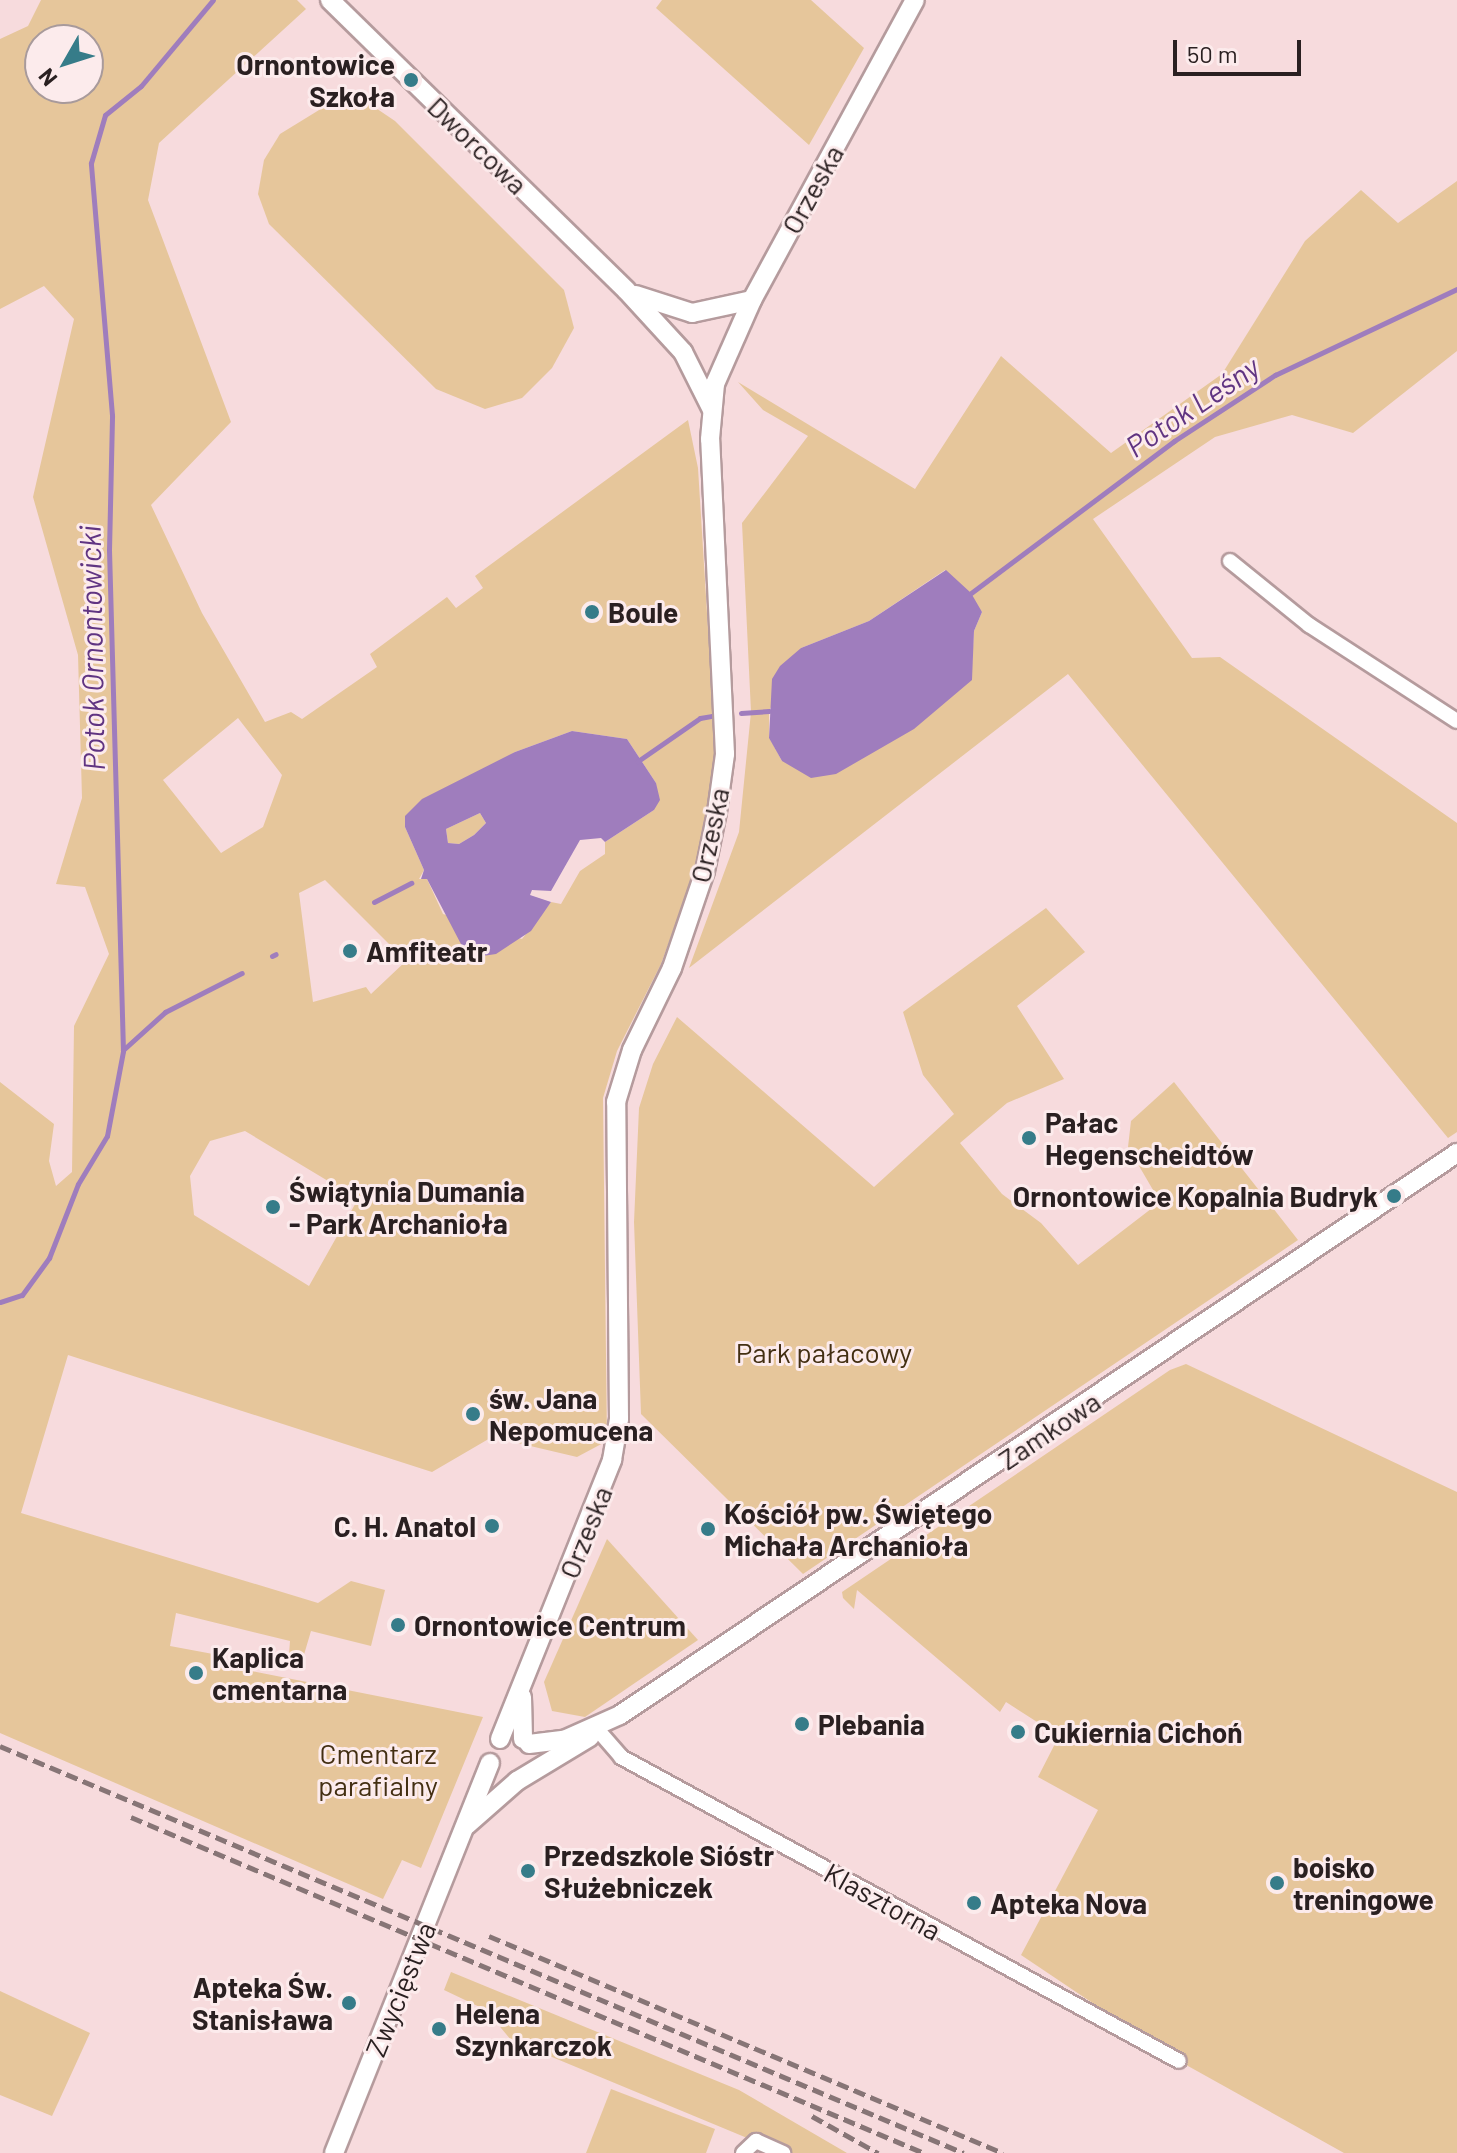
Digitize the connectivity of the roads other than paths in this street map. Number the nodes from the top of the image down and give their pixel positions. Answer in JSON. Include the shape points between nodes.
{"nodes":[{"id":1,"x":330,"y":0,"type":"edge"},
{"id":2,"x":915,"y":0,"type":"edge"},
{"id":3,"x":626,"y":290,"type":"junction"},
{"id":4,"x":752,"y":300,"type":"junction"},
{"id":5,"x":695,"y":314,"type":"junction"},
{"id":6,"x":730,"y":343,"type":"junction"},
{"id":7,"x":680,"y":348,"type":"junction"},
{"id":8,"x":722,"y":361,"type":"junction"},
{"id":9,"x":712,"y":408,"type":"junction"},
{"id":10,"x":1230,"y":561,"type":"dead end"},
{"id":11,"x":1457,"y":721,"type":"edge"},
{"id":12,"x":1457,"y":1153,"type":"edge"},
{"id":13,"x":522,"y":1686,"type":"junction"},
{"id":14,"x":597,"y":1729,"type":"junction"},
{"id":15,"x":500,"y":1739,"type":"junction"},
{"id":16,"x":526,"y":1741,"type":"junction"},
{"id":17,"x":490,"y":1763,"type":"junction"},
{"id":18,"x":523,"y":1777,"type":"junction"},
{"id":19,"x":467,"y":1825,"type":"junction"},
{"id":20,"x":1179,"y":2061,"type":"dead end"},
{"id":21,"x":334,"y":2153,"type":"edge"},
{"id":22,"x":743,"y":2153,"type":"edge"},
{"id":23,"x":783,"y":2153,"type":"edge"}],
"edges":[{"from":1,"to":3,"type":"street","name":"Dworcowa"},
{"from":2,"to":4,"type":"street","name":"Orzeska"},
{"from":3,"to":5,"type":"street","name":"Dworcowa","via":[[670,310]]},
{"from":3,"to":7,"type":"street","name":"Dworcowa"},
{"from":4,"to":5,"type":"street","name":"Dworcowa"},
{"from":4,"to":6,"type":"street","name":"Orzeska"},
{"from":5,"to":6,"type":"street","via":[[720,328]]},
{"from":5,"to":7,"type":"street","via":[[675,331]]},
{"from":6,"to":8,"type":"street","name":"Orzeska"},
{"from":7,"to":8,"type":"street","via":[[702,361]]},
{"from":7,"to":9,"type":"street","name":"Dworcowa"},
{"from":8,"to":9,"type":"street","name":"Orzeska"},
{"from":9,"to":13,"type":"street","name":"Orzeska","via":[[725,693],[725,754],[717,812],[705,871],[672,968],[632,1050],[616,1102],[619,1419],[612,1460]]},
{"from":10,"to":11,"type":"street","via":[[1309,625]]},
{"from":12,"to":14,"type":"street","name":"Zamkowa","via":[[802,1597]]},
{"from":13,"to":15,"type":"street","name":"Orzeska"},
{"from":13,"to":16,"type":"street","name":"Orzeska"},
{"from":14,"to":16,"type":"street","name":"Zamkowa"},
{"from":14,"to":18,"type":"street","name":"Zamkowa"},
{"from":14,"to":20,"type":"street","name":"Klasztorna","via":[[621,1757]]},
{"from":15,"to":16,"type":"street"},
{"from":15,"to":17,"type":"street"},
{"from":16,"to":18,"type":"street","via":[[535,1758]]},
{"from":17,"to":18,"type":"street","via":[[501,1779]]},
{"from":17,"to":19,"type":"street","name":"Zwycięstwa"},
{"from":18,"to":19,"type":"street","name":"Zwycięstwa"},
{"from":19,"to":21,"type":"street","name":"Zwycięstwa"},
{"from":22,"to":23,"type":"street","via":[[756,2141]]}]}
